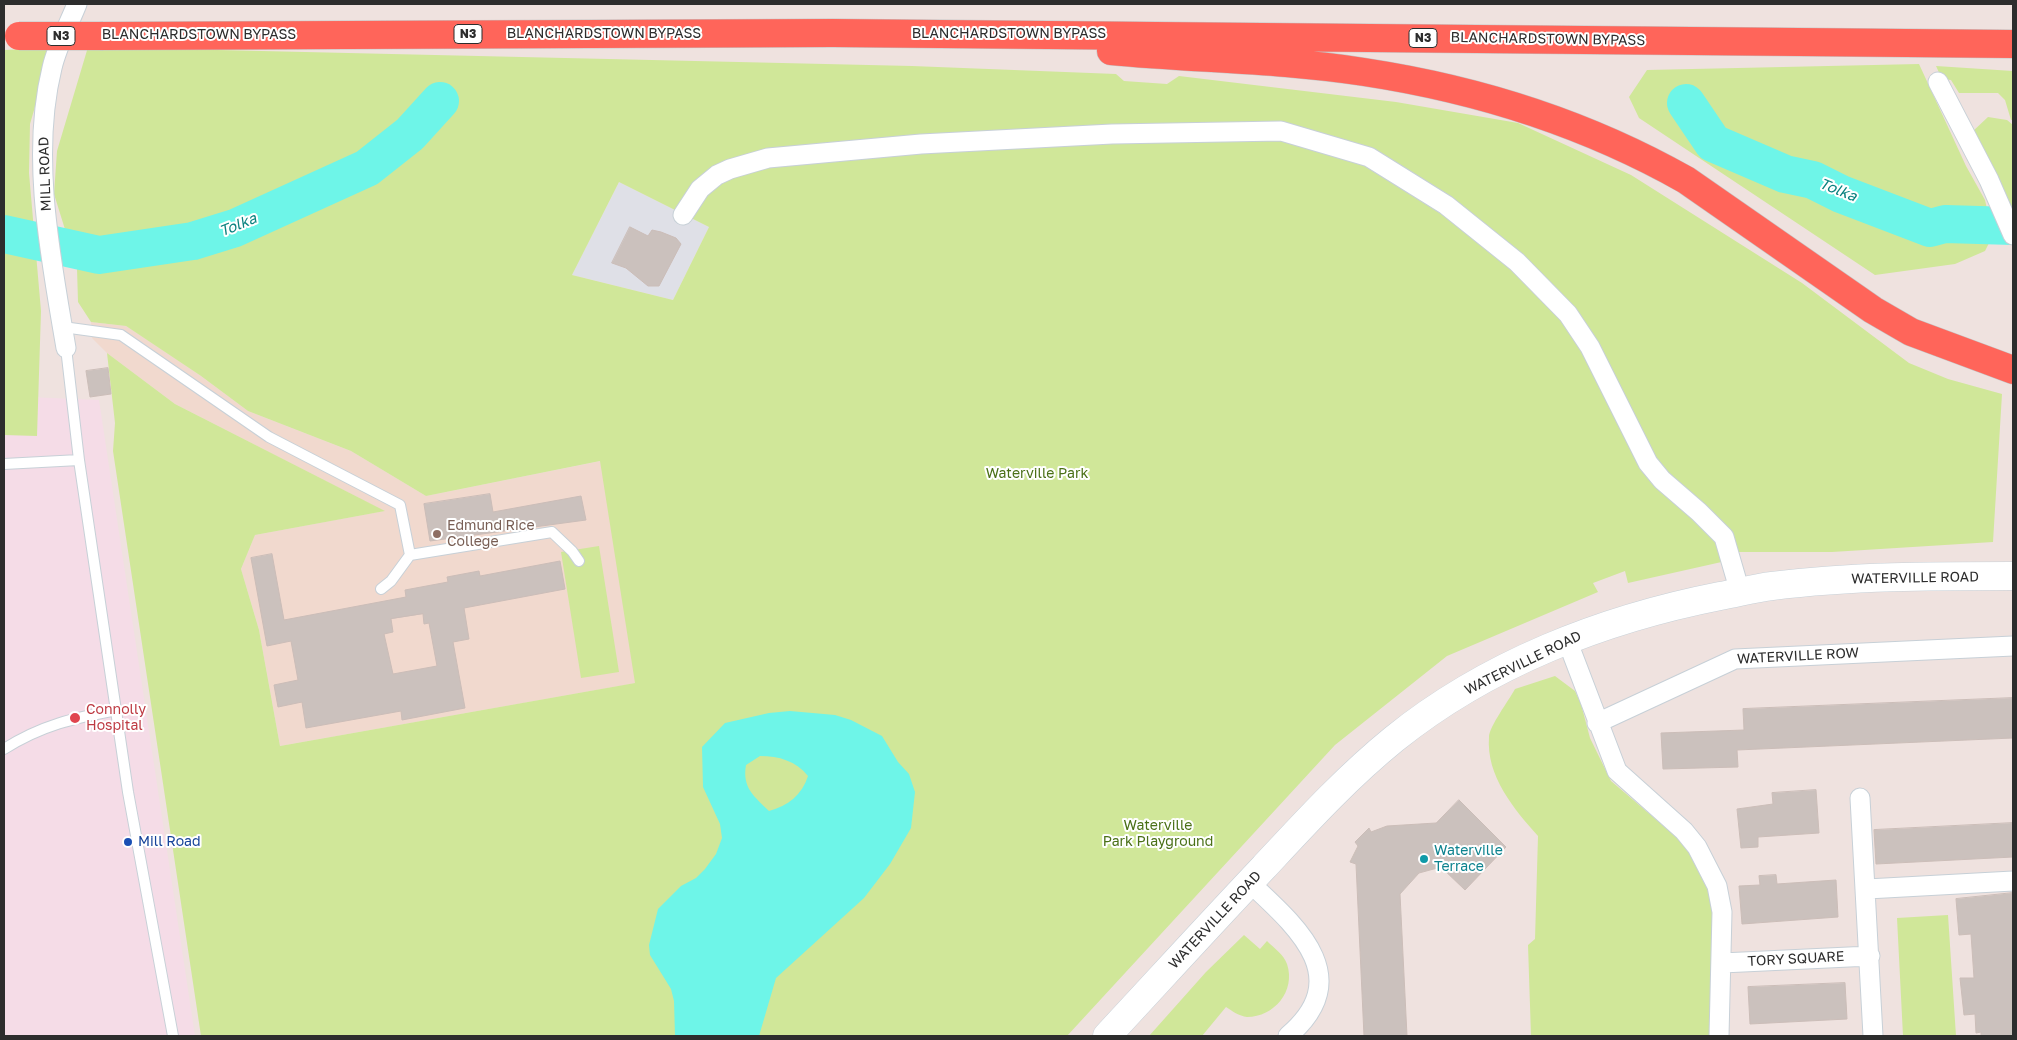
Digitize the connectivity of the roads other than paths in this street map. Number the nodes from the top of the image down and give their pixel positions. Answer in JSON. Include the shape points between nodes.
{"nodes":[{"id":1,"x":77,"y":4,"type":"edge"},
{"id":2,"x":833,"y":33,"type":"junction"},
{"id":3,"x":11,"y":36,"type":"edge"},
{"id":4,"x":2013,"y":44,"type":"edge"},
{"id":5,"x":1938,"y":82,"type":"dead end"},
{"id":6,"x":683,"y":215,"type":"dead end"},
{"id":7,"x":2013,"y":235,"type":"edge"},
{"id":8,"x":63,"y":327,"type":"junction"},
{"id":9,"x":66,"y":348,"type":"joint"},
{"id":10,"x":2013,"y":370,"type":"edge"},
{"id":11,"x":79,"y":460,"type":"junction"},
{"id":12,"x":4,"y":464,"type":"edge"},
{"id":13,"x":410,"y":555,"type":"junction"},
{"id":14,"x":579,"y":561,"type":"dead end"},
{"id":15,"x":2013,"y":576,"type":"edge"},
{"id":16,"x":381,"y":588,"type":"dead end"},
{"id":17,"x":1740,"y":592,"type":"junction"},
{"id":18,"x":1567,"y":640,"type":"junction"},
{"id":19,"x":2013,"y":646,"type":"edge"},
{"id":20,"x":117,"y":710,"type":"junction"},
{"id":21,"x":1597,"y":723,"type":"junction"},
{"id":22,"x":4,"y":749,"type":"edge"},
{"id":23,"x":1860,"y":798,"type":"dead end"},
{"id":24,"x":2013,"y":881,"type":"edge"},
{"id":25,"x":1249,"y":882,"type":"junction"},
{"id":26,"x":1867,"y":889,"type":"junction"},
{"id":27,"x":1870,"y":956,"type":"junction"},
{"id":28,"x":1722,"y":963,"type":"junction"},
{"id":29,"x":173,"y":1036,"type":"edge"},
{"id":30,"x":1107,"y":1036,"type":"edge"},
{"id":31,"x":1288,"y":1036,"type":"edge"},
{"id":32,"x":1719,"y":1036,"type":"edge"},
{"id":33,"x":1874,"y":1036,"type":"edge"}],
"edges":[{"from":1,"to":8,"type":"street","name":"MILL ROAD","via":[[52,66],[44,105],[45,204]]},
{"from":2,"to":3,"type":"highway","name":"BLANCHARDSTOWN BYPASS","number":"N3","bridge":true},
{"from":2,"to":4,"type":"highway","name":"BLANCHARDSTOWN BYPASS","number":"N3"},
{"from":2,"to":10,"type":"highway","via":[[1038,44],[1354,70],[1496,101],[1583,131],[1658,164],[1873,310],[1912,332]]},
{"from":5,"to":7,"type":"street","via":[[1989,180]]},
{"from":6,"to":17,"type":"street","via":[[700,189],[730,169],[768,158],[911,145],[1131,134],[1281,131],[1368,157],[1446,205],[1518,262],[1568,314],[1590,348],[1648,462],[1662,480],[1724,537]]},
{"from":8,"to":9,"type":"street","name":"MILL ROAD"},
{"from":8,"to":13,"type":"lane","via":[[121,335],[269,437],[400,505]]},
{"from":9,"to":11,"type":"lane"},
{"from":11,"to":12,"type":"lane"},
{"from":11,"to":20,"type":"lane"},
{"from":13,"to":14,"type":"lane","via":[[552,532]]},
{"from":13,"to":16,"type":"lane","via":[[392,580]]},
{"from":15,"to":17,"type":"street","name":"WATERVILLE ROAD","via":[[1880,576],[1770,586]]},
{"from":17,"to":18,"type":"street","name":"WATERVILLE ROAD","via":[[1622,619]]},
{"from":18,"to":21,"type":"street"},
{"from":18,"to":25,"type":"street","name":"WATERVILLE ROAD","via":[[1449,700],[1396,738],[1319,808]]},
{"from":19,"to":21,"type":"street","name":"WATERVILLE ROW","via":[[1735,659]]},
{"from":20,"to":22,"type":"lane","via":[[68,719]]},
{"from":20,"to":29,"type":"lane","via":[[128,792]]},
{"from":21,"to":28,"type":"street","via":[[1618,770],[1684,830],[1704,861],[1717,886],[1722,912]]},
{"from":23,"to":26,"type":"street"},
{"from":24,"to":26,"type":"street"},
{"from":25,"to":30,"type":"street","name":"WATERVILLE ROAD"},
{"from":25,"to":31,"type":"street","via":[[1294,924],[1315,959],[1318,976],[1315,999],[1308,1016]]},
{"from":26,"to":27,"type":"street"},
{"from":27,"to":28,"type":"street","name":"TORY SQUARE"},
{"from":27,"to":33,"type":"street"},
{"from":28,"to":32,"type":"street"}]}
